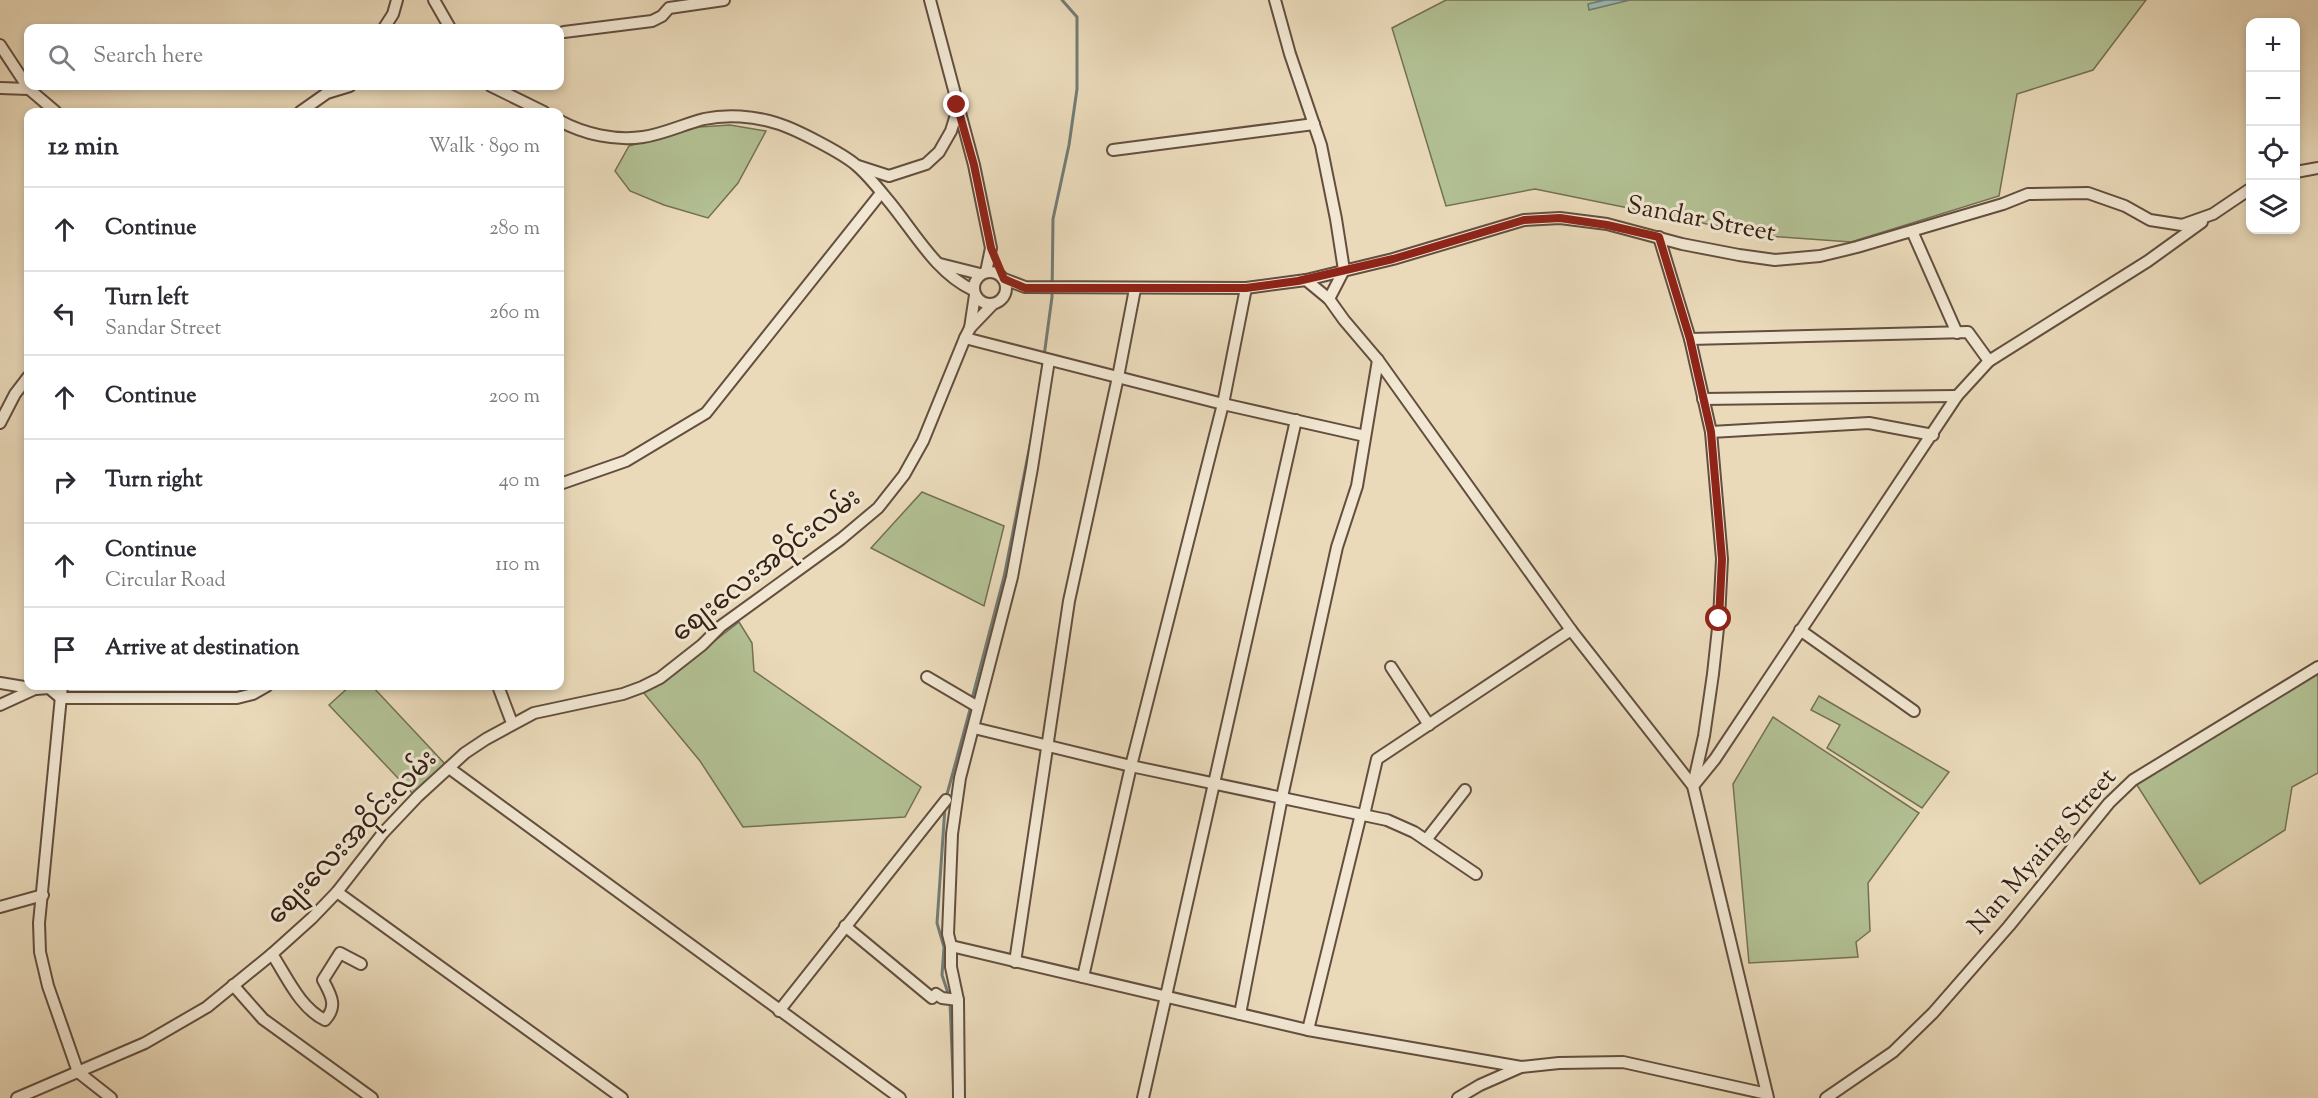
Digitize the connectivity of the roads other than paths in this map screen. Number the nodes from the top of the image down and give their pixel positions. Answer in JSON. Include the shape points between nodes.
{"nodes":[{"id":1,"x":397,"y":0,"type":"edge"},
{"id":2,"x":434,"y":0,"type":"edge"},
{"id":3,"x":724,"y":0,"type":"edge"},
{"id":4,"x":930,"y":0,"type":"edge"},
{"id":5,"x":1275,"y":0,"type":"edge"},
{"id":6,"x":387,"y":24,"type":"edge"},
{"id":7,"x":448,"y":24,"type":"edge"},
{"id":8,"x":564,"y":32,"type":"dead end"},
{"id":9,"x":0,"y":45,"type":"edge"},
{"id":10,"x":24,"y":80,"type":"edge"},
{"id":11,"x":0,"y":88,"type":"edge"},
{"id":12,"x":24,"y":89,"type":"edge"},
{"id":13,"x":31,"y":90,"type":"edge"},
{"id":14,"x":330,"y":90,"type":"edge"},
{"id":15,"x":501,"y":90,"type":"edge"},
{"id":16,"x":958,"y":107,"type":"junction"},
{"id":17,"x":51,"y":108,"type":"edge"},
{"id":18,"x":305,"y":108,"type":"edge"},
{"id":19,"x":537,"y":108,"type":"edge"},
{"id":20,"x":564,"y":123,"type":"edge"},
{"id":21,"x":1314,"y":124,"type":"junction"},
{"id":22,"x":1113,"y":150,"type":"dead end"},
{"id":23,"x":856,"y":165,"type":"junction"},
{"id":24,"x":2318,"y":168,"type":"edge"},
{"id":25,"x":2300,"y":171,"type":"edge"},
{"id":26,"x":2246,"y":192,"type":"edge"},
{"id":27,"x":881,"y":193,"type":"junction"},
{"id":28,"x":2212,"y":214,"type":"junction"},
{"id":29,"x":1912,"y":231,"type":"junction"},
{"id":30,"x":1659,"y":237,"type":"junction"},
{"id":31,"x":991,"y":248,"type":"junction"},
{"id":32,"x":940,"y":264,"type":"junction"},
{"id":33,"x":1344,"y":270,"type":"junction"},
{"id":34,"x":983,"y":273,"type":"junction"},
{"id":35,"x":1003,"y":278,"type":"junction"},
{"id":36,"x":1306,"y":280,"type":"junction"},
{"id":37,"x":1025,"y":288,"type":"junction"},
{"id":38,"x":1246,"y":288,"type":"junction"},
{"id":39,"x":1135,"y":289,"type":"junction"},
{"id":40,"x":974,"y":293,"type":"junction"},
{"id":41,"x":1004,"y":296,"type":"junction"},
{"id":42,"x":1329,"y":299,"type":"junction"},
{"id":43,"x":993,"y":304,"type":"junction"},
{"id":44,"x":967,"y":333,"type":"junction"},
{"id":45,"x":1957,"y":333,"type":"junction"},
{"id":46,"x":1690,"y":339,"type":"junction"},
{"id":47,"x":1045,"y":359,"type":"junction"},
{"id":48,"x":1378,"y":360,"type":"junction"},
{"id":49,"x":1989,"y":361,"type":"junction"},
{"id":50,"x":1118,"y":377,"type":"junction"},
{"id":51,"x":24,"y":382,"type":"edge"},
{"id":52,"x":1957,"y":396,"type":"junction"},
{"id":53,"x":1703,"y":399,"type":"junction"},
{"id":54,"x":1223,"y":404,"type":"junction"},
{"id":55,"x":1296,"y":420,"type":"junction"},
{"id":56,"x":0,"y":423,"type":"edge"},
{"id":57,"x":1711,"y":432,"type":"junction"},
{"id":58,"x":1933,"y":435,"type":"junction"},
{"id":59,"x":1365,"y":436,"type":"junction"},
{"id":60,"x":564,"y":483,"type":"edge"},
{"id":61,"x":1571,"y":630,"type":"junction"},
{"id":62,"x":1800,"y":630,"type":"junction"},
{"id":63,"x":1391,"y":667,"type":"dead end"},
{"id":64,"x":2318,"y":667,"type":"edge"},
{"id":65,"x":927,"y":677,"type":"dead end"},
{"id":66,"x":0,"y":683,"type":"edge"},
{"id":67,"x":24,"y":686,"type":"edge"},
{"id":68,"x":32,"y":690,"type":"edge"},
{"id":69,"x":51,"y":690,"type":"edge"},
{"id":70,"x":62,"y":690,"type":"edge"},
{"id":71,"x":260,"y":690,"type":"edge"},
{"id":72,"x":500,"y":690,"type":"edge"},
{"id":73,"x":61,"y":698,"type":"junction"},
{"id":74,"x":0,"y":705,"type":"edge"},
{"id":75,"x":978,"y":706,"type":"junction"},
{"id":76,"x":1914,"y":711,"type":"dead end"},
{"id":77,"x":512,"y":723,"type":"junction"},
{"id":78,"x":1429,"y":725,"type":"junction"},
{"id":79,"x":974,"y":728,"type":"junction"},
{"id":80,"x":1047,"y":746,"type":"junction"},
{"id":81,"x":1131,"y":766,"type":"junction"},
{"id":82,"x":449,"y":768,"type":"junction"},
{"id":83,"x":1214,"y":782,"type":"junction"},
{"id":84,"x":1693,"y":786,"type":"junction"},
{"id":85,"x":1465,"y":790,"type":"dead end"},
{"id":86,"x":1282,"y":797,"type":"junction"},
{"id":87,"x":946,"y":800,"type":"dead end"},
{"id":88,"x":1362,"y":814,"type":"junction"},
{"id":89,"x":1426,"y":840,"type":"junction"},
{"id":90,"x":1476,"y":874,"type":"dead end"},
{"id":91,"x":337,"y":892,"type":"junction"},
{"id":92,"x":43,"y":895,"type":"junction"},
{"id":93,"x":0,"y":907,"type":"edge"},
{"id":94,"x":845,"y":926,"type":"junction"},
{"id":95,"x":951,"y":946,"type":"junction"},
{"id":96,"x":272,"y":954,"type":"junction"},
{"id":97,"x":1016,"y":962,"type":"junction"},
{"id":98,"x":361,"y":964,"type":"dead end"},
{"id":99,"x":1083,"y":977,"type":"junction"},
{"id":100,"x":233,"y":985,"type":"junction"},
{"id":101,"x":1164,"y":998,"type":"junction"},
{"id":102,"x":956,"y":1000,"type":"junction"},
{"id":103,"x":779,"y":1011,"type":"junction"},
{"id":104,"x":1240,"y":1014,"type":"junction"},
{"id":105,"x":1308,"y":1030,"type":"junction"},
{"id":106,"x":1521,"y":1067,"type":"junction"},
{"id":107,"x":78,"y":1072,"type":"junction"},
{"id":108,"x":1768,"y":1096,"type":"edge"},
{"id":109,"x":17,"y":1098,"type":"edge"},
{"id":110,"x":111,"y":1098,"type":"edge"},
{"id":111,"x":372,"y":1098,"type":"edge"},
{"id":112,"x":622,"y":1098,"type":"edge"},
{"id":113,"x":900,"y":1098,"type":"edge"},
{"id":114,"x":959,"y":1098,"type":"edge"},
{"id":115,"x":1143,"y":1098,"type":"edge"},
{"id":116,"x":1458,"y":1098,"type":"edge"},
{"id":117,"x":1826,"y":1098,"type":"edge"}],
"edges":[{"from":1,"to":6,"type":"street"},
{"from":2,"to":7,"type":"street"},
{"from":3,"to":8,"type":"street","via":[[669,8],[652,21]]},
{"from":4,"to":16,"type":"street"},
{"from":5,"to":21,"type":"street"},
{"from":9,"to":10,"type":"street"},
{"from":11,"to":12,"type":"street"},
{"from":13,"to":17,"type":"street"},
{"from":14,"to":18,"type":"street"},
{"from":15,"to":19,"type":"street"},
{"from":16,"to":23,"type":"street","via":[[951,131],[939,152],[926,164],[889,176]]},
{"from":16,"to":31,"type":"street"},
{"from":20,"to":23,"type":"street","via":[[612,137],[643,137],[706,119],[741,116],[777,123]]},
{"from":21,"to":22,"type":"street"},
{"from":21,"to":33,"type":"street"},
{"from":23,"to":27,"type":"street"},
{"from":24,"to":25,"type":"street"},
{"from":26,"to":28,"type":"street","name":"Sandar Street"},
{"from":27,"to":32,"type":"street"},
{"from":27,"to":60,"type":"street","via":[[706,413],[626,460]]},
{"from":28,"to":29,"type":"street","name":"Sandar Street","via":[[2182,225],[2150,220],[2088,193],[2028,194]]},
{"from":28,"to":49,"type":"street","via":[[2148,261]]},
{"from":29,"to":30,"type":"street","name":"Sandar Street","via":[[1820,256],[1775,260]]},
{"from":29,"to":45,"type":"street"},
{"from":30,"to":33,"type":"street","name":"Sandar Street","via":[[1560,218],[1524,220]]},
{"from":30,"to":46,"type":"street"},
{"from":31,"to":34,"type":"street"},
{"from":31,"to":35,"type":"street"},
{"from":32,"to":34,"type":"street"},
{"from":32,"to":40,"type":"street"},
{"from":33,"to":36,"type":"street","name":"Sandar Street"},
{"from":33,"to":42,"type":"street"},
{"from":34,"to":35,"type":"street","via":[[997,273]]},
{"from":34,"to":40,"type":"street","via":[[976,279]]},
{"from":35,"to":37,"type":"street"},
{"from":35,"to":41,"type":"street","via":[[1007,288]]},
{"from":36,"to":38,"type":"street","name":"Sandar Street"},
{"from":36,"to":42,"type":"street"},
{"from":37,"to":39,"type":"street","name":"Sandar Street"},
{"from":37,"to":41,"type":"street"},
{"from":38,"to":39,"type":"street","name":"Sandar Street"},
{"from":38,"to":54,"type":"street"},
{"from":39,"to":50,"type":"street"},
{"from":40,"to":43,"type":"street","via":[[982,302]]},
{"from":40,"to":44,"type":"street"},
{"from":41,"to":43,"type":"street"},
{"from":42,"to":48,"type":"street"},
{"from":43,"to":44,"type":"street"},
{"from":44,"to":47,"type":"street"},
{"from":44,"to":77,"type":"street","name":"စျေးလေးအဝိုင်းလမ်း","via":[[923,441],[904,475],[878,508],[721,626],[660,678],[623,694],[534,713]]},
{"from":45,"to":46,"type":"street"},
{"from":45,"to":49,"type":"street","via":[[1968,332]]},
{"from":46,"to":53,"type":"street"},
{"from":47,"to":50,"type":"street"},
{"from":47,"to":75,"type":"street","via":[[1032,468],[1012,577]]},
{"from":48,"to":59,"type":"street"},
{"from":48,"to":61,"type":"street"},
{"from":49,"to":52,"type":"street"},
{"from":50,"to":54,"type":"street"},
{"from":50,"to":80,"type":"street","via":[[1069,602]]},
{"from":51,"to":56,"type":"street"},
{"from":52,"to":53,"type":"street"},
{"from":52,"to":58,"type":"street"},
{"from":53,"to":57,"type":"street"},
{"from":54,"to":55,"type":"street"},
{"from":54,"to":81,"type":"street"},
{"from":55,"to":59,"type":"street"},
{"from":55,"to":83,"type":"street"},
{"from":57,"to":58,"type":"street","via":[[1869,423]]},
{"from":57,"to":84,"type":"street","via":[[1722,559],[1719,619],[1704,736]]},
{"from":58,"to":62,"type":"street"},
{"from":59,"to":86,"type":"street","via":[[1357,486],[1337,547]]},
{"from":61,"to":78,"type":"street"},
{"from":61,"to":84,"type":"street"},
{"from":62,"to":76,"type":"street"},
{"from":62,"to":84,"type":"street"},
{"from":63,"to":78,"type":"street"},
{"from":64,"to":117,"type":"street","name":"Nan Myaing Street","via":[[2133,780],[2109,803],[1933,1012],[1893,1052]]},
{"from":65,"to":75,"type":"street"},
{"from":66,"to":67,"type":"street"},
{"from":68,"to":74,"type":"street"},
{"from":69,"to":73,"type":"street"},
{"from":70,"to":73,"type":"street"},
{"from":71,"to":73,"type":"street","via":[[237,698]]},
{"from":72,"to":77,"type":"street"},
{"from":73,"to":92,"type":"street"},
{"from":75,"to":79,"type":"street"},
{"from":77,"to":82,"type":"street","name":"စျေးလေးအဝိုင်းလမ်း"},
{"from":78,"to":88,"type":"street","via":[[1377,759]]},
{"from":79,"to":80,"type":"street"},
{"from":79,"to":95,"type":"street","via":[[960,778],[952,834],[948,934]]},
{"from":80,"to":81,"type":"street"},
{"from":80,"to":97,"type":"street"},
{"from":81,"to":83,"type":"street"},
{"from":81,"to":99,"type":"street"},
{"from":82,"to":91,"type":"street","name":"စျေးလေးအဝိုင်းလမ်း","via":[[383,833]]},
{"from":82,"to":103,"type":"street"},
{"from":83,"to":86,"type":"street"},
{"from":83,"to":101,"type":"street"},
{"from":84,"to":108,"type":"street"},
{"from":85,"to":89,"type":"street"},
{"from":86,"to":88,"type":"street"},
{"from":86,"to":104,"type":"street"},
{"from":87,"to":94,"type":"street"},
{"from":88,"to":89,"type":"street","via":[[1387,820]]},
{"from":88,"to":105,"type":"street"},
{"from":89,"to":90,"type":"street"},
{"from":91,"to":96,"type":"street","name":"စျေးလေးအဝိုင်းလမ်း"},
{"from":91,"to":112,"type":"street"},
{"from":92,"to":93,"type":"street"},
{"from":92,"to":107,"type":"street","via":[[40,952]]},
{"from":94,"to":102,"type":"street","via":[[932,998],[936,994]]},
{"from":94,"to":103,"type":"street"},
{"from":95,"to":97,"type":"street"},
{"from":95,"to":102,"type":"street"},
{"from":96,"to":98,"type":"street","via":[[302,1002],[325,1020],[331,1014],[334,999],[323,980],[340,953]]},
{"from":96,"to":100,"type":"street","name":"စျေးလေးအဝိုင်းလမ်း"},
{"from":97,"to":99,"type":"street"},
{"from":99,"to":101,"type":"street"},
{"from":100,"to":107,"type":"street","name":"စျေးလေးအဝိုင်းလမ်း","via":[[207,1007],[162,1034]]},
{"from":100,"to":111,"type":"street","via":[[263,1019]]},
{"from":101,"to":104,"type":"street"},
{"from":101,"to":115,"type":"street"},
{"from":102,"to":114,"type":"street"},
{"from":103,"to":113,"type":"street"},
{"from":104,"to":105,"type":"street"},
{"from":105,"to":106,"type":"street"},
{"from":106,"to":108,"type":"street","via":[[1623,1062]]},
{"from":106,"to":116,"type":"street"},
{"from":107,"to":109,"type":"street","name":"စျေးလေးအဝိုင်းလမ်း"},
{"from":107,"to":110,"type":"street"}]}
